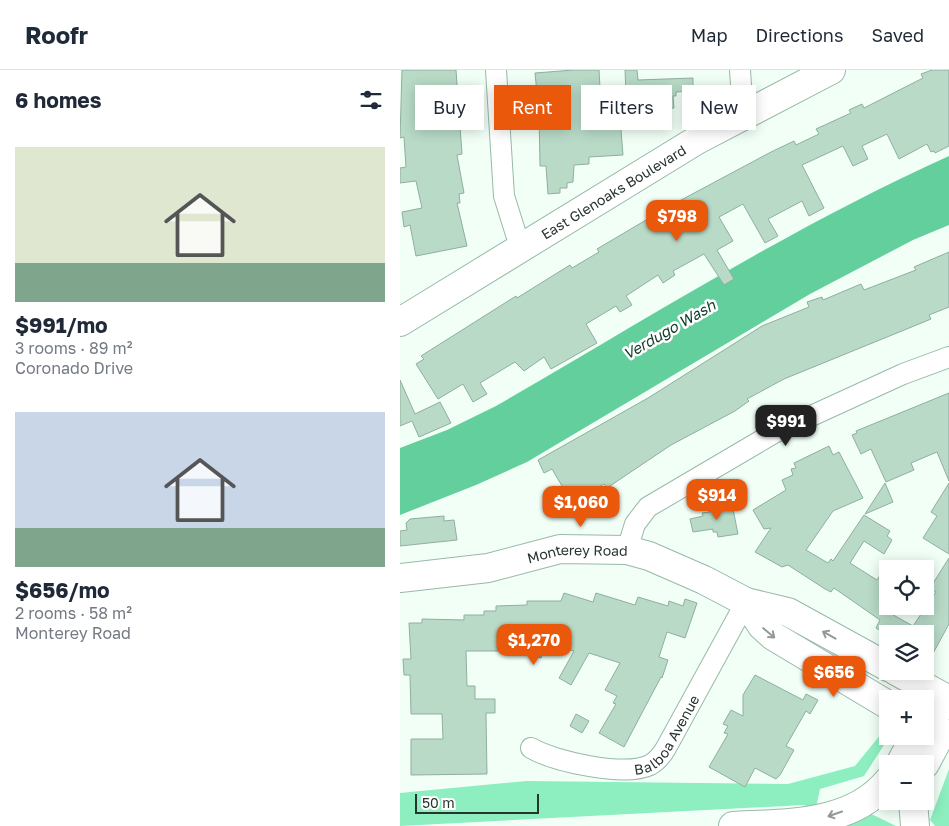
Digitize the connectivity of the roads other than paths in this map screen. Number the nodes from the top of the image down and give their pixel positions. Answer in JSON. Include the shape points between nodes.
{"nodes":[{"id":1,"x":496,"y":70,"type":"edge"},
{"id":2,"x":740,"y":70,"type":"edge"},
{"id":3,"x":830,"y":70,"type":"edge"},
{"id":4,"x":741,"y":85,"type":"edge"},
{"id":5,"x":756,"y":109,"type":"edge"},
{"id":6,"x":716,"y":130,"type":"edge"},
{"id":7,"x":520,"y":247,"type":"junction"},
{"id":8,"x":400,"y":322,"type":"edge"},
{"id":9,"x":949,"y":357,"type":"edge"},
{"id":10,"x":627,"y":550,"type":"junction"},
{"id":11,"x":400,"y":578,"type":"edge"},
{"id":12,"x":746,"y":602,"type":"junction"},
{"id":13,"x":879,"y":662,"type":"edge"},
{"id":14,"x":912,"y":680,"type":"edge"},
{"id":15,"x":879,"y":700,"type":"edge"},
{"id":16,"x":949,"y":701,"type":"edge"},
{"id":17,"x":938,"y":724,"type":"edge"},
{"id":18,"x":531,"y":748,"type":"dead end"},
{"id":19,"x":928,"y":755,"type":"edge"},
{"id":20,"x":879,"y":791,"type":"edge"},
{"id":21,"x":914,"y":810,"type":"edge"},
{"id":22,"x":733,"y":826,"type":"edge"},
{"id":23,"x":915,"y":826,"type":"edge"}],
"edges":[{"from":1,"to":7,"type":"street","via":[[504,196]]},
{"from":2,"to":4,"type":"street"},
{"from":3,"to":5,"type":"main road","name":"East Glenoaks Boulevard"},
{"from":6,"to":7,"type":"main road","name":"East Glenoaks Boulevard"},
{"from":7,"to":8,"type":"main road","name":"East Glenoaks Boulevard"},
{"from":9,"to":10,"type":"street","via":[[903,374],[774,434],[648,507],[635,524]]},
{"from":10,"to":11,"type":"main road","name":"Monterey Road","via":[[560,549],[488,568]]},
{"from":10,"to":12,"type":"main road","name":"Monterey Road","via":[[696,576]]},
{"from":13,"to":12,"type":"main road","name":"Monterey Road","one_way":true,"via":[[788,612]]},
{"from":12,"to":15,"type":"main road","name":"Monterey Road","one_way":true,"via":[[757,620],[773,636]]},
{"from":12,"to":18,"type":"street","name":"Balboa Avenue","via":[[660,758],[650,764],[628,768],[586,766],[555,760]]},
{"from":14,"to":16,"type":"main road"},
{"from":16,"to":17,"type":"main road"},
{"from":17,"to":19,"type":"main road"},
{"from":20,"to":22,"type":"main road","one_way":true,"via":[[837,815],[800,823]]},
{"from":21,"to":23,"type":"main road"}]}
